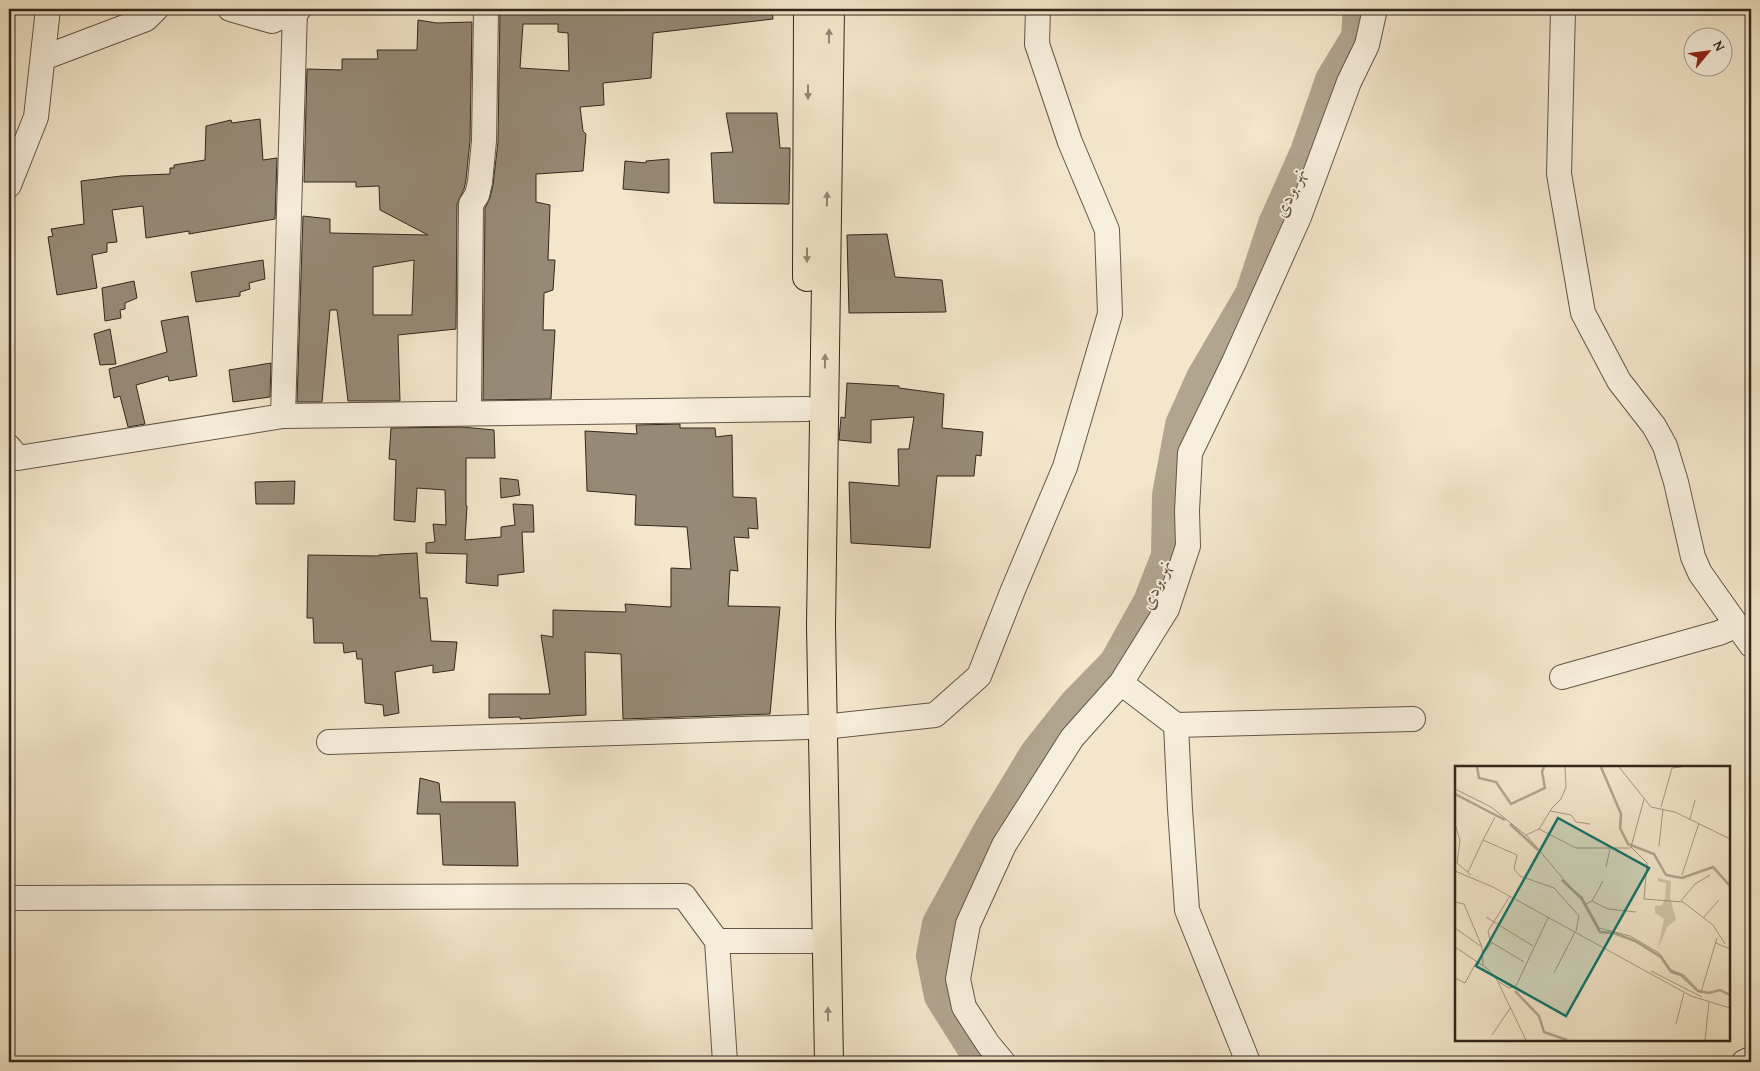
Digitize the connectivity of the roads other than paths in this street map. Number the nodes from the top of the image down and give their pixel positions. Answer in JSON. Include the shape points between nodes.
{"nodes":[{"id":1,"x":48,"y":9,"type":"edge"},
{"id":2,"x":156,"y":9,"type":"edge"},
{"id":3,"x":230,"y":9,"type":"edge"},
{"id":4,"x":486,"y":9,"type":"edge"},
{"id":5,"x":808,"y":9,"type":"edge"},
{"id":6,"x":830,"y":9,"type":"edge"},
{"id":7,"x":1038,"y":9,"type":"edge"},
{"id":8,"x":1375,"y":9,"type":"edge"},
{"id":9,"x":1563,"y":9,"type":"edge"},
{"id":10,"x":297,"y":10,"type":"edge"},
{"id":11,"x":43,"y":58,"type":"junction"},
{"id":12,"x":9,"y":185,"type":"edge"},
{"id":13,"x":807,"y":408,"type":"junction"},
{"id":14,"x":469,"y":412,"type":"junction"},
{"id":15,"x":283,"y":416,"type":"junction"},
{"id":16,"x":9,"y":447,"type":"edge"},
{"id":17,"x":1737,"y":625,"type":"junction"},
{"id":18,"x":1751,"y":645,"type":"edge"},
{"id":19,"x":1562,"y":677,"type":"dead end"},
{"id":20,"x":1121,"y":683,"type":"junction"},
{"id":21,"x":1413,"y":719,"type":"dead end"},
{"id":22,"x":1176,"y":725,"type":"junction"},
{"id":23,"x":815,"y":727,"type":"junction"},
{"id":24,"x":330,"y":742,"type":"dead end"},
{"id":25,"x":9,"y":898,"type":"edge"},
{"id":26,"x":810,"y":941,"type":"junction"},
{"id":27,"x":717,"y":942,"type":"junction"},
{"id":28,"x":1751,"y":1059,"type":"edge"},
{"id":29,"x":725,"y":1062,"type":"edge"},
{"id":30,"x":810,"y":1062,"type":"edge"},
{"id":31,"x":829,"y":1062,"type":"edge"},
{"id":32,"x":1002,"y":1062,"type":"edge"},
{"id":33,"x":1248,"y":1062,"type":"edge"},
{"id":34,"x":1744,"y":1062,"type":"edge"}],
"edges":[{"from":1,"to":11,"type":"street"},
{"from":2,"to":11,"type":"street","via":[[146,19]]},
{"from":3,"to":10,"type":"street","via":[[272,21]]},
{"from":4,"to":14,"type":"street","via":[[484,141],[480,182],[471,204]]},
{"from":5,"to":13,"type":"main road","one_way":true},
{"from":23,"to":6,"type":"main road","one_way":true,"via":[[821,626]]},
{"from":7,"to":23,"type":"street","via":[[1038,44],[1070,142],[1108,230],[1110,314],[1065,467],[979,676],[935,715]]},
{"from":8,"to":20,"type":"street","via":[[1367,45],[1299,217],[1190,453],[1188,546],[1167,609]]},
{"from":9,"to":17,"type":"street","via":[[1559,174],[1583,313],[1619,381],[1654,426],[1665,446],[1700,573]]},
{"from":10,"to":15,"type":"street"},
{"from":11,"to":12,"type":"street","via":[[36,116]]},
{"from":13,"to":14,"type":"street"},
{"from":13,"to":23,"type":"main road"},
{"from":14,"to":15,"type":"street"},
{"from":15,"to":16,"type":"street","via":[[18,458]]},
{"from":17,"to":18,"type":"street"},
{"from":17,"to":19,"type":"street","via":[[1719,633]]},
{"from":20,"to":22,"type":"street"},
{"from":20,"to":32,"type":"street","via":[[1072,738],[1004,845],[968,924],[958,979],[964,1007]]},
{"from":21,"to":22,"type":"street"},
{"from":22,"to":33,"type":"street","via":[[1187,910]]},
{"from":23,"to":24,"type":"street"},
{"from":23,"to":26,"type":"main road"},
{"from":31,"to":23,"type":"main road","one_way":true},
{"from":25,"to":27,"type":"street","via":[[684,896]]},
{"from":26,"to":27,"type":"street"},
{"from":26,"to":30,"type":"main road"},
{"from":27,"to":29,"type":"street"},
{"from":28,"to":34,"type":"street"}]}
